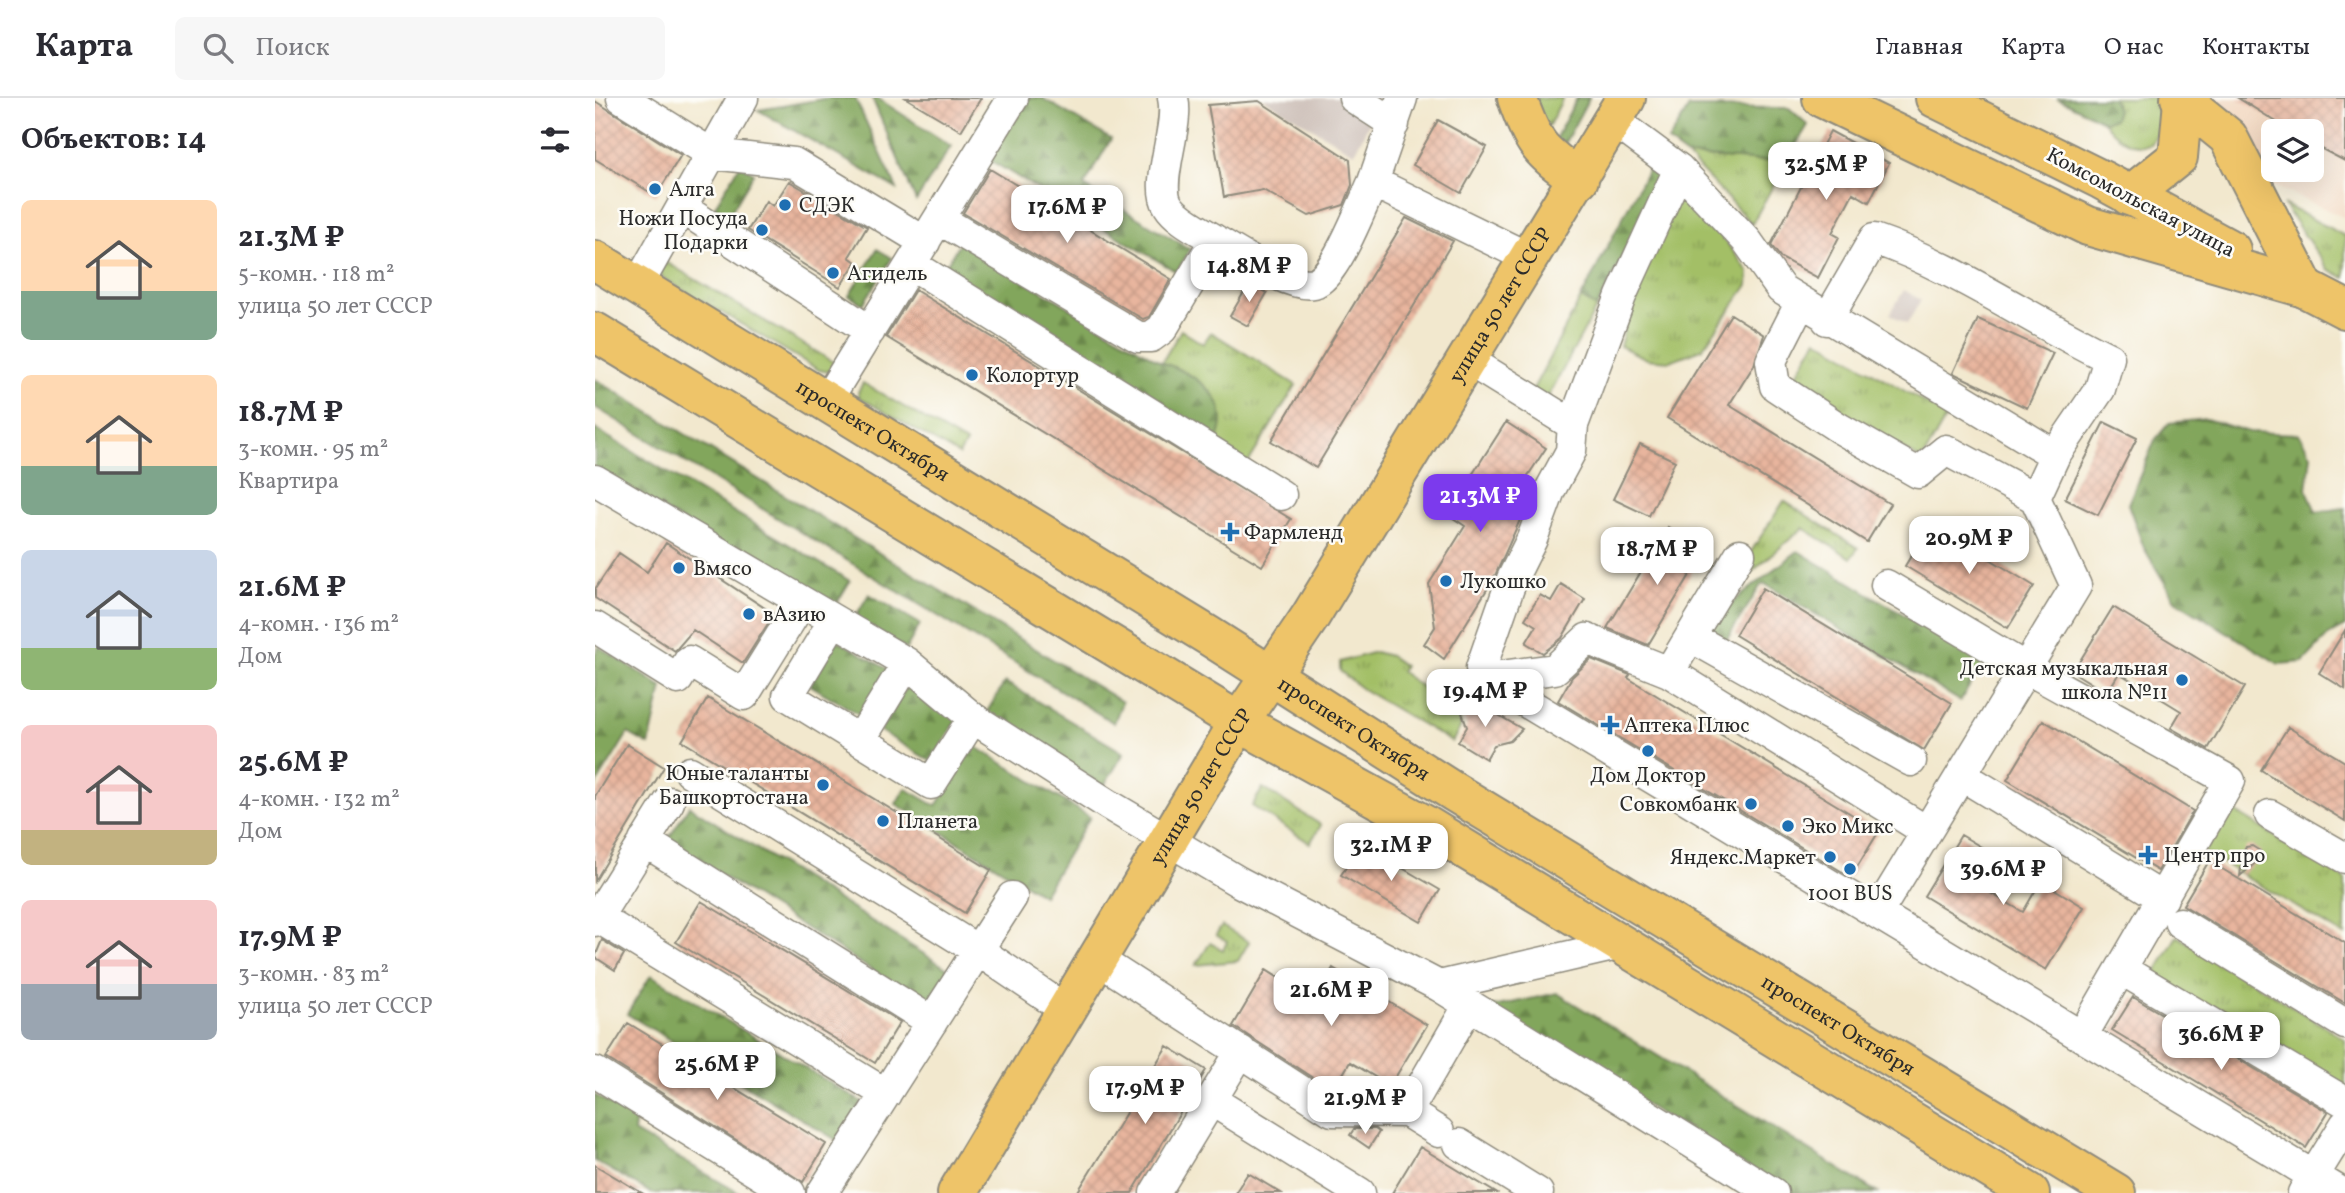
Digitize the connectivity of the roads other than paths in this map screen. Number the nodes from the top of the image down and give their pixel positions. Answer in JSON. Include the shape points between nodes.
{"nodes":[{"id":1,"x":622,"y":98,"type":"edge"},
{"id":2,"x":1013,"y":98,"type":"edge"},
{"id":3,"x":1173,"y":98,"type":"edge"},
{"id":4,"x":1354,"y":98,"type":"edge"},
{"id":5,"x":1517,"y":98,"type":"edge"},
{"id":6,"x":1822,"y":98,"type":"edge"},
{"id":7,"x":1935,"y":98,"type":"edge"},
{"id":8,"x":2182,"y":99,"type":"edge"},
{"id":9,"x":736,"y":101,"type":"edge"},
{"id":10,"x":1625,"y":104,"type":"edge"},
{"id":11,"x":1398,"y":111,"type":"edge"},
{"id":12,"x":712,"y":154,"type":"junction"},
{"id":13,"x":1679,"y":169,"type":"junction"},
{"id":14,"x":1579,"y":179,"type":"junction"},
{"id":15,"x":1373,"y":182,"type":"junction"},
{"id":16,"x":2115,"y":188,"type":"junction"},
{"id":17,"x":682,"y":208,"type":"junction"},
{"id":18,"x":1215,"y":240,"type":"junction"},
{"id":19,"x":925,"y":242,"type":"junction"},
{"id":20,"x":1529,"y":258,"type":"junction"},
{"id":21,"x":595,"y":260,"type":"edge"},
{"id":22,"x":638,"y":285,"type":"junction"},
{"id":23,"x":2305,"y":288,"type":"junction"},
{"id":24,"x":1801,"y":302,"type":"junction"},
{"id":25,"x":2345,"y":309,"type":"edge"},
{"id":26,"x":1827,"y":320,"type":"junction"},
{"id":27,"x":870,"y":331,"type":"junction"},
{"id":28,"x":595,"y":332,"type":"edge"},
{"id":29,"x":1468,"y":360,"type":"junction"},
{"id":30,"x":827,"y":400,"type":"junction"},
{"id":31,"x":1573,"y":425,"type":"junction"},
{"id":32,"x":2055,"y":455,"type":"junction"},
{"id":33,"x":595,"y":480,"type":"edge"},
{"id":34,"x":1282,"y":495,"type":"dead end"},
{"id":35,"x":2035,"y":498,"type":"junction"},
{"id":36,"x":1740,"y":554,"type":"dead end"},
{"id":37,"x":1886,"y":585,"type":"dead end"},
{"id":38,"x":801,"y":603,"type":"junction"},
{"id":39,"x":834,"y":621,"type":"junction"},
{"id":40,"x":595,"y":627,"type":"edge"},
{"id":41,"x":1691,"y":636,"type":"junction"},
{"id":42,"x":907,"y":663,"type":"junction"},
{"id":43,"x":2024,"y":667,"type":"junction"},
{"id":44,"x":1669,"y":672,"type":"junction"},
{"id":45,"x":1271,"y":675,"type":"junction"},
{"id":46,"x":1486,"y":678,"type":"junction"},
{"id":47,"x":973,"y":718,"type":"junction"},
{"id":48,"x":1239,"y":722,"type":"junction"},
{"id":49,"x":860,"y":740,"type":"junction"},
{"id":50,"x":1911,"y":761,"type":"dead end"},
{"id":51,"x":690,"y":772,"type":"dead end"},
{"id":52,"x":1961,"y":775,"type":"junction"},
{"id":53,"x":669,"y":802,"type":"dead end"},
{"id":54,"x":2270,"y":815,"type":"dead end"},
{"id":55,"x":1926,"y":831,"type":"junction"},
{"id":56,"x":644,"y":841,"type":"junction"},
{"id":57,"x":1168,"y":841,"type":"junction"},
{"id":58,"x":2345,"y":858,"type":"edge"},
{"id":59,"x":1012,"y":897,"type":"dead end"},
{"id":60,"x":2162,"y":898,"type":"junction"},
{"id":61,"x":1878,"y":912,"type":"junction"},
{"id":62,"x":596,"y":919,"type":"edge"},
{"id":63,"x":2180,"y":923,"type":"dead end"},
{"id":64,"x":1622,"y":944,"type":"junction"},
{"id":65,"x":979,"y":951,"type":"junction"},
{"id":66,"x":1097,"y":959,"type":"junction"},
{"id":67,"x":2129,"y":974,"type":"dead end"},
{"id":68,"x":1439,"y":986,"type":"junction"},
{"id":69,"x":1469,"y":1005,"type":"junction"},
{"id":70,"x":1066,"y":1010,"type":"junction"},
{"id":71,"x":932,"y":1022,"type":"junction"},
{"id":72,"x":2345,"y":1024,"type":"edge"},
{"id":73,"x":2082,"y":1036,"type":"junction"},
{"id":74,"x":1241,"y":1051,"type":"junction"},
{"id":75,"x":595,"y":1072,"type":"edge"},
{"id":76,"x":886,"y":1094,"type":"junction"},
{"id":77,"x":1211,"y":1100,"type":"junction"},
{"id":78,"x":2345,"y":1102,"type":"edge"},
{"id":79,"x":1407,"y":1112,"type":"junction"},
{"id":80,"x":2345,"y":1125,"type":"edge"},
{"id":81,"x":2308,"y":1184,"type":"edge"},
{"id":82,"x":790,"y":1193,"type":"edge"},
{"id":83,"x":822,"y":1193,"type":"edge"},
{"id":84,"x":957,"y":1193,"type":"edge"},
{"id":85,"x":1155,"y":1193,"type":"edge"},
{"id":86,"x":1360,"y":1193,"type":"edge"},
{"id":87,"x":1538,"y":1193,"type":"edge"},
{"id":88,"x":1773,"y":1193,"type":"edge"},
{"id":89,"x":2030,"y":1193,"type":"edge"},
{"id":90,"x":2116,"y":1193,"type":"edge"},
{"id":91,"x":2342,"y":1193,"type":"edge"}],
"edges":[{"from":1,"to":12,"type":"street"},
{"from":2,"to":19,"type":"street"},
{"from":3,"to":18,"type":"street","via":[[1166,203]]},
{"from":4,"to":11,"type":"street"},
{"from":5,"to":14,"type":"main road","via":[[1531,138],[1542,152]]},
{"from":6,"to":23,"type":"main road","via":[[2088,226]]},
{"from":7,"to":16,"type":"main road","name":"Комсомольская улица"},
{"from":8,"to":16,"type":"main road","via":[[2178,158]]},
{"from":8,"to":23,"type":"main road","via":[[2228,137]]},
{"from":9,"to":12,"type":"street"},
{"from":10,"to":13,"type":"street"},
{"from":10,"to":14,"type":"main road","name":"улица 50 лет СССР"},
{"from":11,"to":15,"type":"street"},
{"from":12,"to":17,"type":"street"},
{"from":12,"to":19,"type":"street","via":[[794,163]]},
{"from":13,"to":24,"type":"street","via":[[1747,241],[1781,289]]},
{"from":13,"to":31,"type":"street","via":[[1621,296]]},
{"from":14,"to":20,"type":"main road","name":"улица 50 лет СССР"},
{"from":15,"to":18,"type":"street","via":[[1330,272],[1315,283],[1294,282]]},
{"from":15,"to":20,"type":"street"},
{"from":16,"to":23,"type":"main road","name":"Комсомольская улица"},
{"from":17,"to":22,"type":"street"},
{"from":17,"to":27,"type":"street"},
{"from":18,"to":19,"type":"street","via":[[1162,329],[1151,337],[1138,337]]},
{"from":19,"to":27,"type":"street"},
{"from":19,"to":34,"type":"street"},
{"from":20,"to":29,"type":"main road","name":"улица 50 лет СССР"},
{"from":21,"to":22,"type":"main road","name":"проспект Октября"},
{"from":22,"to":30,"type":"main road","name":"проспект Октября"},
{"from":23,"to":25,"type":"main road","name":"Комсомольская улица"},
{"from":24,"to":26,"type":"street"},
{"from":24,"to":35,"type":"street","via":[[1771,361],[1775,386],[1839,429],[1918,472],[1946,450]]},
{"from":26,"to":32,"type":"street"},
{"from":26,"to":32,"type":"street","via":[[1874,239],[1912,252],[2109,358],[2100,389]]},
{"from":27,"to":30,"type":"street"},
{"from":28,"to":48,"type":"main road","name":"проспект Октября"},
{"from":29,"to":31,"type":"street"},
{"from":29,"to":45,"type":"main road","name":"улица 50 лет СССР"},
{"from":30,"to":45,"type":"main road","name":"проспект Октября"},
{"from":31,"to":46,"type":"street","via":[[1571,451],[1512,579],[1481,668]]},
{"from":32,"to":35,"type":"street"},
{"from":33,"to":38,"type":"street"},
{"from":35,"to":43,"type":"street","via":[[2076,586]]},
{"from":36,"to":41,"type":"street"},
{"from":37,"to":43,"type":"street"},
{"from":38,"to":39,"type":"street"},
{"from":38,"to":40,"type":"street","via":[[744,695],[689,661],[678,679]]},
{"from":39,"to":42,"type":"street"},
{"from":39,"to":49,"type":"street","via":[[788,696]]},
{"from":41,"to":44,"type":"street"},
{"from":41,"to":50,"type":"street"},
{"from":42,"to":47,"type":"street"},
{"from":42,"to":49,"type":"street"},
{"from":43,"to":52,"type":"street"},
{"from":43,"to":60,"type":"street","via":[[2230,781]]},
{"from":44,"to":46,"type":"street","via":[[1587,639],[1555,669]]},
{"from":44,"to":55,"type":"street"},
{"from":45,"to":48,"type":"main road","name":"улица 50 лет СССР"},
{"from":45,"to":90,"type":"main road","name":"проспект Октября","via":[[1454,792]]},
{"from":46,"to":61,"type":"street"},
{"from":47,"to":49,"type":"street","via":[[931,784]]},
{"from":47,"to":57,"type":"street"},
{"from":48,"to":57,"type":"main road","name":"улица 50 лет СССР"},
{"from":48,"to":64,"type":"main road","name":"проспект Октября","via":[[1427,826]]},
{"from":51,"to":65,"type":"street"},
{"from":52,"to":55,"type":"street"},
{"from":52,"to":60,"type":"street"},
{"from":53,"to":56,"type":"street"},
{"from":54,"to":58,"type":"street"},
{"from":55,"to":61,"type":"street"},
{"from":56,"to":62,"type":"street"},
{"from":56,"to":71,"type":"street"},
{"from":57,"to":66,"type":"main road","name":"улица 50 лет СССР"},
{"from":57,"to":68,"type":"street"},
{"from":59,"to":65,"type":"street"},
{"from":60,"to":73,"type":"street"},
{"from":61,"to":73,"type":"street"},
{"from":62,"to":76,"type":"street"},
{"from":63,"to":72,"type":"street"},
{"from":64,"to":68,"type":"street"},
{"from":64,"to":89,"type":"main road","name":"проспект Октября"},
{"from":65,"to":70,"type":"street"},
{"from":65,"to":71,"type":"street"},
{"from":66,"to":70,"type":"main road","name":"улица 50 лет СССР"},
{"from":66,"to":74,"type":"street"},
{"from":67,"to":78,"type":"street"},
{"from":68,"to":69,"type":"street"},
{"from":69,"to":79,"type":"street"},
{"from":69,"to":88,"type":"street"},
{"from":70,"to":84,"type":"main road","name":"улица 50 лет СССР"},
{"from":71,"to":76,"type":"street"},
{"from":73,"to":81,"type":"street"},
{"from":74,"to":77,"type":"street"},
{"from":74,"to":79,"type":"street","via":[[1332,1111]]},
{"from":75,"to":82,"type":"street"},
{"from":76,"to":83,"type":"street"},
{"from":77,"to":85,"type":"street"},
{"from":77,"to":86,"type":"street"},
{"from":79,"to":87,"type":"street"},
{"from":80,"to":81,"type":"street"},
{"from":81,"to":91,"type":"street"}]}
